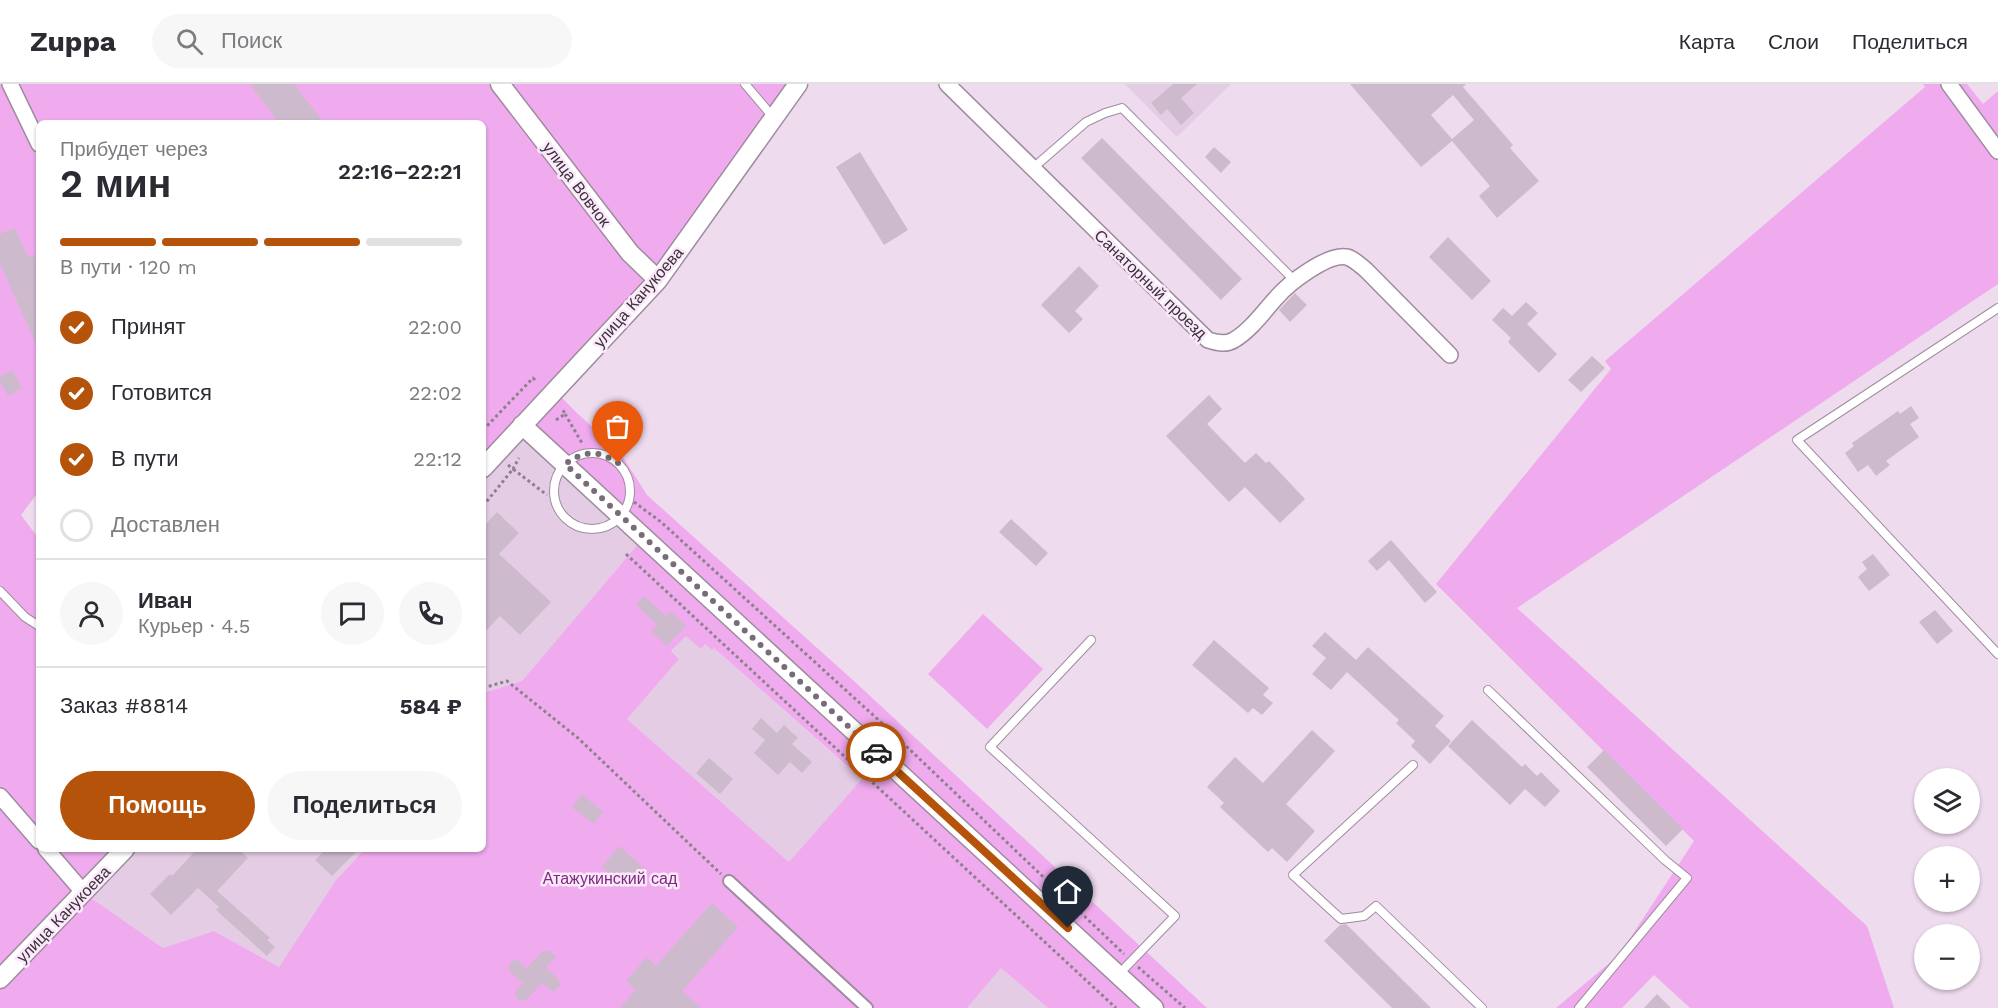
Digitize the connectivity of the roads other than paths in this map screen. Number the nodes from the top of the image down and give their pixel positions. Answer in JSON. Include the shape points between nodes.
{"nodes":[{"id":1,"x":5,"y":84,"type":"edge"},
{"id":2,"x":10,"y":84,"type":"edge"},
{"id":3,"x":500,"y":84,"type":"edge"},
{"id":4,"x":745,"y":84,"type":"edge"},
{"id":5,"x":798,"y":84,"type":"edge"},
{"id":6,"x":947,"y":84,"type":"edge"},
{"id":7,"x":1949,"y":84,"type":"edge"},
{"id":8,"x":0,"y":87,"type":"edge"},
{"id":9,"x":774,"y":118,"type":"junction"},
{"id":10,"x":36,"y":138,"type":"edge"},
{"id":11,"x":1998,"y":151,"type":"edge"},
{"id":12,"x":1033,"y":168,"type":"junction"},
{"id":13,"x":658,"y":280,"type":"junction"},
{"id":14,"x":1296,"y":282,"type":"junction"},
{"id":15,"x":1998,"y":308,"type":"edge"},
{"id":16,"x":1450,"y":355,"type":"dead end"},
{"id":17,"x":522,"y":425,"type":"junction"},
{"id":18,"x":565,"y":464,"type":"junction"},
{"id":19,"x":486,"y":465,"type":"edge"},
{"id":20,"x":621,"y":516,"type":"junction"},
{"id":21,"x":0,"y":591,"type":"edge"},
{"id":22,"x":36,"y":624,"type":"edge"},
{"id":23,"x":1091,"y":640,"type":"dead end"},
{"id":24,"x":1998,"y":654,"type":"edge"},
{"id":25,"x":1488,"y":690,"type":"dead end"},
{"id":26,"x":1413,"y":765,"type":"dead end"},
{"id":27,"x":0,"y":796,"type":"edge"},
{"id":28,"x":36,"y":838,"type":"edge"},
{"id":29,"x":49,"y":852,"type":"edge"},
{"id":30,"x":122,"y":852,"type":"edge"},
{"id":31,"x":729,"y":882,"type":"road end"},
{"id":32,"x":84,"y":893,"type":"junction"},
{"id":33,"x":1118,"y":975,"type":"junction"},
{"id":34,"x":0,"y":979,"type":"edge"},
{"id":35,"x":867,"y":1008,"type":"edge"},
{"id":36,"x":1154,"y":1008,"type":"edge"},
{"id":37,"x":1482,"y":1008,"type":"edge"},
{"id":38,"x":1579,"y":1008,"type":"edge"}],
"edges":[{"from":1,"to":8,"type":"street"},
{"from":2,"to":10,"type":"street"},
{"from":3,"to":13,"type":"street","name":"улица Вовчок","via":[[630,253]]},
{"from":4,"to":9,"type":"lane"},
{"from":5,"to":9,"type":"street","name":"улица Канукоева"},
{"from":6,"to":12,"type":"street","name":"Санаторный проезд"},
{"from":7,"to":11,"type":"street"},
{"from":9,"to":13,"type":"street","name":"улица Канукоева"},
{"from":12,"to":14,"type":"lane","via":[[1086,122],[1122,108]]},
{"from":12,"to":14,"type":"street","name":"Санаторный проезд","via":[[1208,340],[1233,340]]},
{"from":13,"to":17,"type":"street","name":"улица Канукоева"},
{"from":14,"to":16,"type":"street","name":"Санаторный проезд","via":[[1329,258],[1338,256],[1356,262]]},
{"from":15,"to":24,"type":"lane","via":[[1797,440]]},
{"from":17,"to":18,"type":"street"},
{"from":17,"to":19,"type":"street","name":"улица Канукоева"},
{"from":18,"to":20,"type":"street"},
{"from":18,"to":20,"type":"lane","via":[[592,453],[606,455],[618,463],[627,475],[630,489]]},
{"from":18,"to":20,"type":"lane","via":[[554,488],[555,502],[562,514],[572,523],[591,529]]},
{"from":20,"to":33,"type":"street"},
{"from":21,"to":22,"type":"lane"},
{"from":23,"to":33,"type":"lane","via":[[990,747],[1175,916]]},
{"from":25,"to":38,"type":"lane","via":[[1687,878]]},
{"from":26,"to":37,"type":"lane","via":[[1293,875],[1341,919],[1364,916],[1376,906]]},
{"from":27,"to":28,"type":"street"},
{"from":29,"to":32,"type":"street"},
{"from":30,"to":32,"type":"street","name":"улица Канукоева"},
{"from":31,"to":35,"type":"street"},
{"from":32,"to":34,"type":"street","name":"улица Канукоева"},
{"from":33,"to":36,"type":"street"}]}
